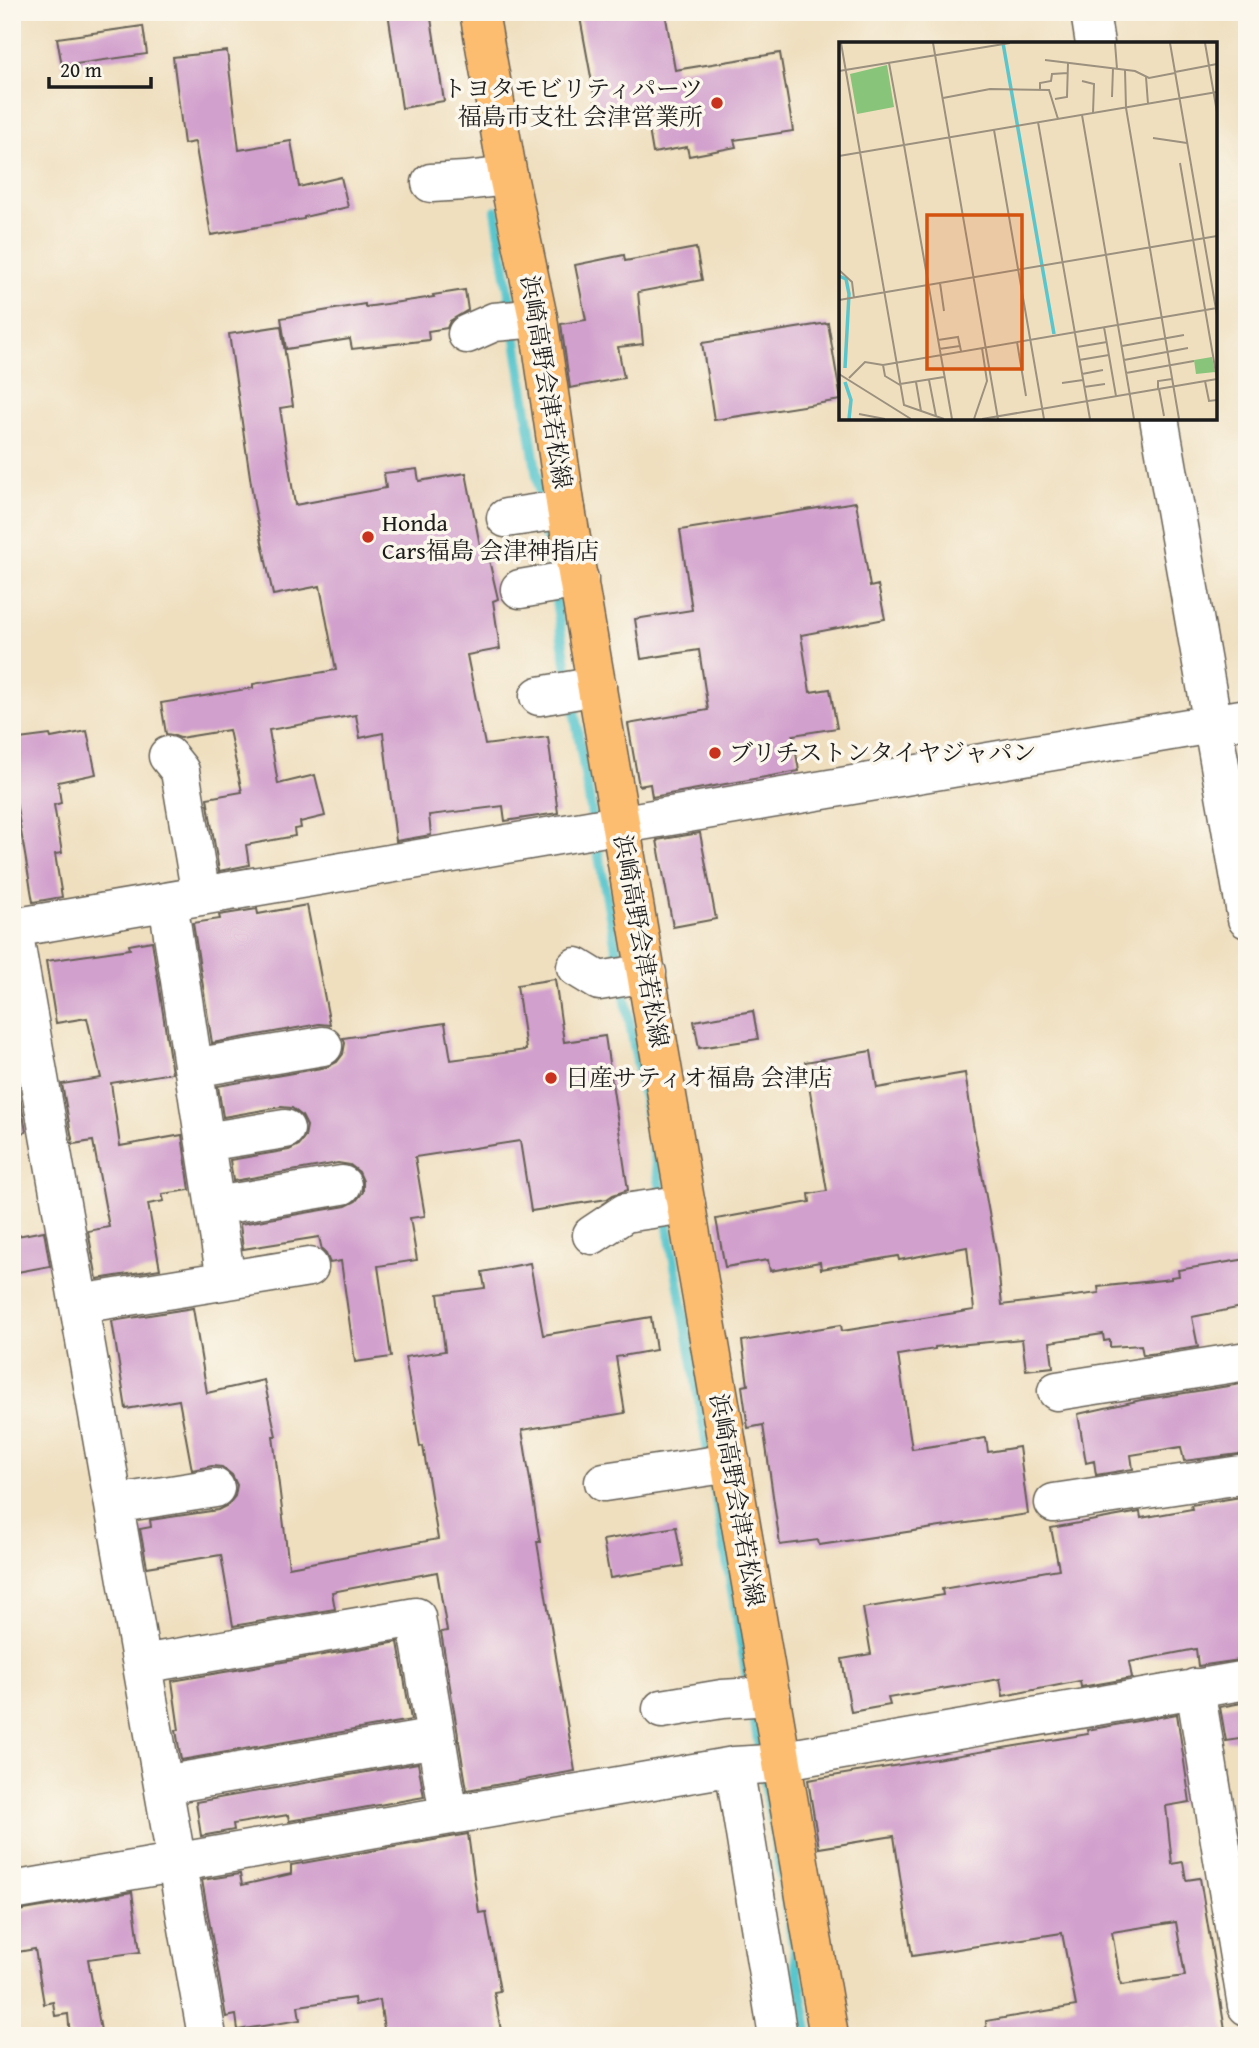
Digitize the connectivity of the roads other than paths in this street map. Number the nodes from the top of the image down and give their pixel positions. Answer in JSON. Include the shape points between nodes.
{"nodes":[{"id":1,"x":479,"y":12,"type":"edge"},
{"id":2,"x":1090,"y":12,"type":"edge"},
{"id":3,"x":1095,"y":42,"type":"edge"},
{"id":4,"x":508,"y":176,"type":"junction"},
{"id":5,"x":448,"y":182,"type":"dead end"},
{"id":6,"x":538,"y":318,"type":"junction"},
{"id":7,"x":481,"y":328,"type":"dead end"},
{"id":8,"x":1159,"y":420,"type":"edge"},
{"id":9,"x":566,"y":509,"type":"junction"},
{"id":10,"x":517,"y":517,"type":"dead end"},
{"id":11,"x":579,"y":579,"type":"junction"},
{"id":12,"x":531,"y":588,"type":"dead end"},
{"id":13,"x":597,"y":686,"type":"junction"},
{"id":14,"x":546,"y":695,"type":"dead end"},
{"id":15,"x":1229,"y":721,"type":"edge"},
{"id":16,"x":168,"y":756,"type":"dead end"},
{"id":17,"x":602,"y":828,"type":"junction"},
{"id":18,"x":185,"y":899,"type":"junction"},
{"id":19,"x":1247,"y":919,"type":"edge"},
{"id":20,"x":12,"y":927,"type":"edge"},
{"id":21,"x":647,"y":973,"type":"junction"},
{"id":22,"x":587,"y":974,"type":"dead end"},
{"id":23,"x":23,"y":1045,"type":"edge"},
{"id":24,"x":323,"y":1046,"type":"dead end"},
{"id":25,"x":193,"y":1068,"type":"junction"},
{"id":26,"x":285,"y":1129,"type":"dead end"},
{"id":27,"x":205,"y":1142,"type":"junction"},
{"id":28,"x":342,"y":1185,"type":"dead end"},
{"id":29,"x":686,"y":1204,"type":"junction"},
{"id":30,"x":215,"y":1206,"type":"junction"},
{"id":31,"x":592,"y":1235,"type":"dead end"},
{"id":32,"x":309,"y":1266,"type":"dead end"},
{"id":33,"x":226,"y":1280,"type":"junction"},
{"id":34,"x":79,"y":1304,"type":"junction"},
{"id":35,"x":1247,"y":1361,"type":"edge"},
{"id":36,"x":1057,"y":1391,"type":"dead end"},
{"id":37,"x":731,"y":1463,"type":"junction"},
{"id":38,"x":1247,"y":1474,"type":"edge"},
{"id":39,"x":604,"y":1482,"type":"dead end"},
{"id":40,"x":215,"y":1488,"type":"dead end"},
{"id":41,"x":1054,"y":1503,"type":"dead end"},
{"id":42,"x":114,"y":1504,"type":"junction"},
{"id":43,"x":142,"y":1664,"type":"junction"},
{"id":44,"x":1247,"y":1679,"type":"edge"},
{"id":45,"x":1195,"y":1688,"type":"junction"},
{"id":46,"x":771,"y":1696,"type":"junction"},
{"id":47,"x":662,"y":1709,"type":"dead end"},
{"id":48,"x":436,"y":1738,"type":"junction"},
{"id":49,"x":783,"y":1763,"type":"junction"},
{"id":50,"x":733,"y":1766,"type":"junction"},
{"id":51,"x":163,"y":1784,"type":"junction"},
{"id":52,"x":449,"y":1815,"type":"junction"},
{"id":53,"x":177,"y":1862,"type":"junction"},
{"id":54,"x":12,"y":1891,"type":"edge"},
{"id":55,"x":1247,"y":2006,"type":"edge"},
{"id":56,"x":206,"y":2036,"type":"edge"},
{"id":57,"x":778,"y":2036,"type":"edge"},
{"id":58,"x":829,"y":2036,"type":"edge"}],
"edges":[{"from":1,"to":4,"type":"main road","name":"浜崎高野会津若松線"},
{"from":2,"to":3,"type":"street"},
{"from":4,"to":5,"type":"street"},
{"from":4,"to":6,"type":"main road","name":"浜崎高野会津若松線"},
{"from":6,"to":7,"type":"street"},
{"from":6,"to":9,"type":"main road","name":"浜崎高野会津若松線"},
{"from":8,"to":15,"type":"street"},
{"from":9,"to":10,"type":"street"},
{"from":9,"to":11,"type":"main road","name":"浜崎高野会津若松線"},
{"from":11,"to":12,"type":"street"},
{"from":11,"to":13,"type":"main road","name":"浜崎高野会津若松線"},
{"from":13,"to":14,"type":"street"},
{"from":13,"to":17,"type":"main road","name":"浜崎高野会津若松線"},
{"from":15,"to":17,"type":"street"},
{"from":15,"to":19,"type":"street"},
{"from":16,"to":18,"type":"street","via":[[180,772]]},
{"from":17,"to":18,"type":"street"},
{"from":17,"to":21,"type":"main road","name":"浜崎高野会津若松線"},
{"from":18,"to":20,"type":"street"},
{"from":18,"to":25,"type":"street"},
{"from":20,"to":23,"type":"street"},
{"from":21,"to":22,"type":"street"},
{"from":21,"to":29,"type":"main road","name":"浜崎高野会津若松線"},
{"from":23,"to":34,"type":"street"},
{"from":24,"to":25,"type":"street"},
{"from":25,"to":27,"type":"street"},
{"from":26,"to":27,"type":"street"},
{"from":27,"to":30,"type":"street"},
{"from":28,"to":30,"type":"street"},
{"from":29,"to":31,"type":"street","via":[[625,1213]]},
{"from":29,"to":37,"type":"main road","name":"浜崎高野会津若松線"},
{"from":30,"to":33,"type":"street"},
{"from":32,"to":33,"type":"street"},
{"from":33,"to":34,"type":"street"},
{"from":34,"to":42,"type":"street"},
{"from":35,"to":36,"type":"street"},
{"from":37,"to":39,"type":"street"},
{"from":37,"to":46,"type":"main road","name":"浜崎高野会津若松線"},
{"from":38,"to":41,"type":"street"},
{"from":40,"to":42,"type":"street"},
{"from":42,"to":43,"type":"street"},
{"from":43,"to":48,"type":"street","via":[[416,1617]]},
{"from":43,"to":51,"type":"street"},
{"from":44,"to":45,"type":"street"},
{"from":45,"to":49,"type":"street"},
{"from":45,"to":55,"type":"street"},
{"from":46,"to":47,"type":"street"},
{"from":46,"to":49,"type":"main road","name":"浜崎高野会津若松線"},
{"from":48,"to":51,"type":"street"},
{"from":48,"to":52,"type":"street"},
{"from":49,"to":50,"type":"street"},
{"from":49,"to":58,"type":"main road","name":"浜崎高野会津若松線"},
{"from":50,"to":52,"type":"street"},
{"from":50,"to":57,"type":"street"},
{"from":51,"to":53,"type":"street"},
{"from":52,"to":53,"type":"street"},
{"from":53,"to":54,"type":"street"},
{"from":53,"to":56,"type":"street"}]}
